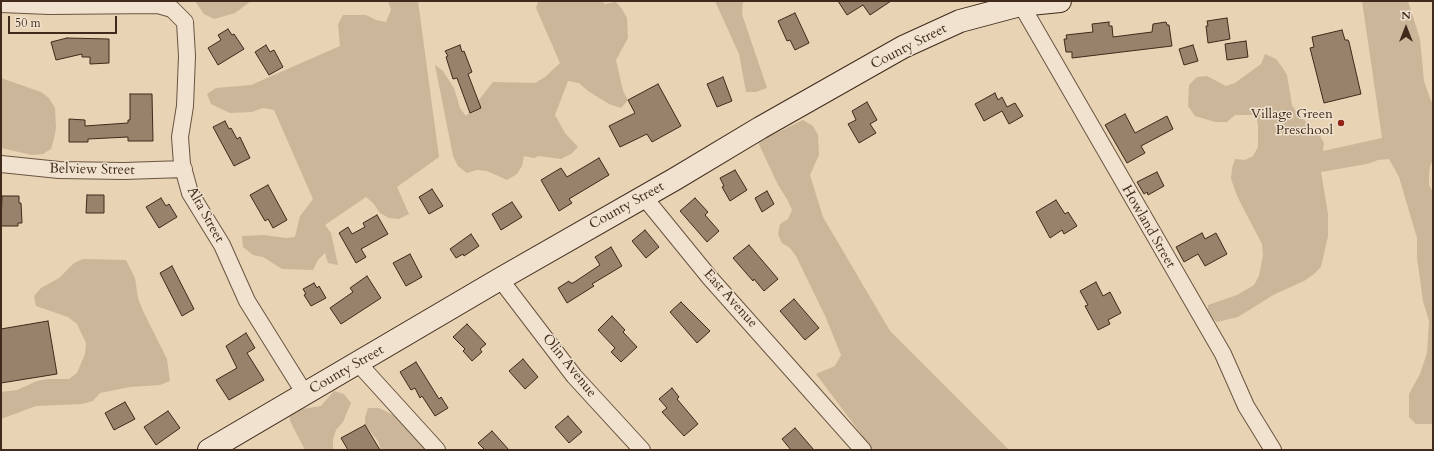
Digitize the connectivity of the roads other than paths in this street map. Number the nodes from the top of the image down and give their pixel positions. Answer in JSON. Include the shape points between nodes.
{"nodes":[{"id":1,"x":1060,"y":1,"type":"edge"},
{"id":2,"x":1020,"y":3,"type":"edge"},
{"id":3,"x":1,"y":4,"type":"edge"},
{"id":4,"x":1,"y":164,"type":"edge"},
{"id":5,"x":184,"y":169,"type":"junction"},
{"id":6,"x":644,"y":197,"type":"junction"},
{"id":7,"x":500,"y":279,"type":"junction"},
{"id":8,"x":358,"y":363,"type":"junction"},
{"id":9,"x":305,"y":394,"type":"junction"},
{"id":10,"x":209,"y":450,"type":"edge"},
{"id":11,"x":437,"y":450,"type":"edge"},
{"id":12,"x":642,"y":450,"type":"edge"},
{"id":13,"x":863,"y":450,"type":"edge"},
{"id":14,"x":1272,"y":450,"type":"edge"}],
"edges":[{"from":1,"to":2,"type":"street","name":"County Street"},
{"from":2,"to":6,"type":"street","name":"County Street","via":[[960,21],[903,47]]},
{"from":2,"to":14,"type":"street","name":"Howland Street","via":[[1222,354],[1246,406]]},
{"from":3,"to":5,"type":"street","name":"Alta Street","via":[[158,5],[172,9],[185,22],[185,106],[180,136]]},
{"from":4,"to":5,"type":"street","name":"Belview Street","via":[[124,172]]},
{"from":5,"to":9,"type":"street","name":"Alta Street","via":[[190,193],[222,245],[247,301]]},
{"from":6,"to":7,"type":"street","name":"County Street"},
{"from":6,"to":13,"type":"street","name":"East Avenue","via":[[710,278]]},
{"from":7,"to":8,"type":"street","name":"County Street"},
{"from":7,"to":12,"type":"street","name":"Olin Avenue","via":[[574,376]]},
{"from":8,"to":9,"type":"street","name":"County Street"},
{"from":8,"to":11,"type":"street"},
{"from":9,"to":10,"type":"street","name":"County Street"}]}
